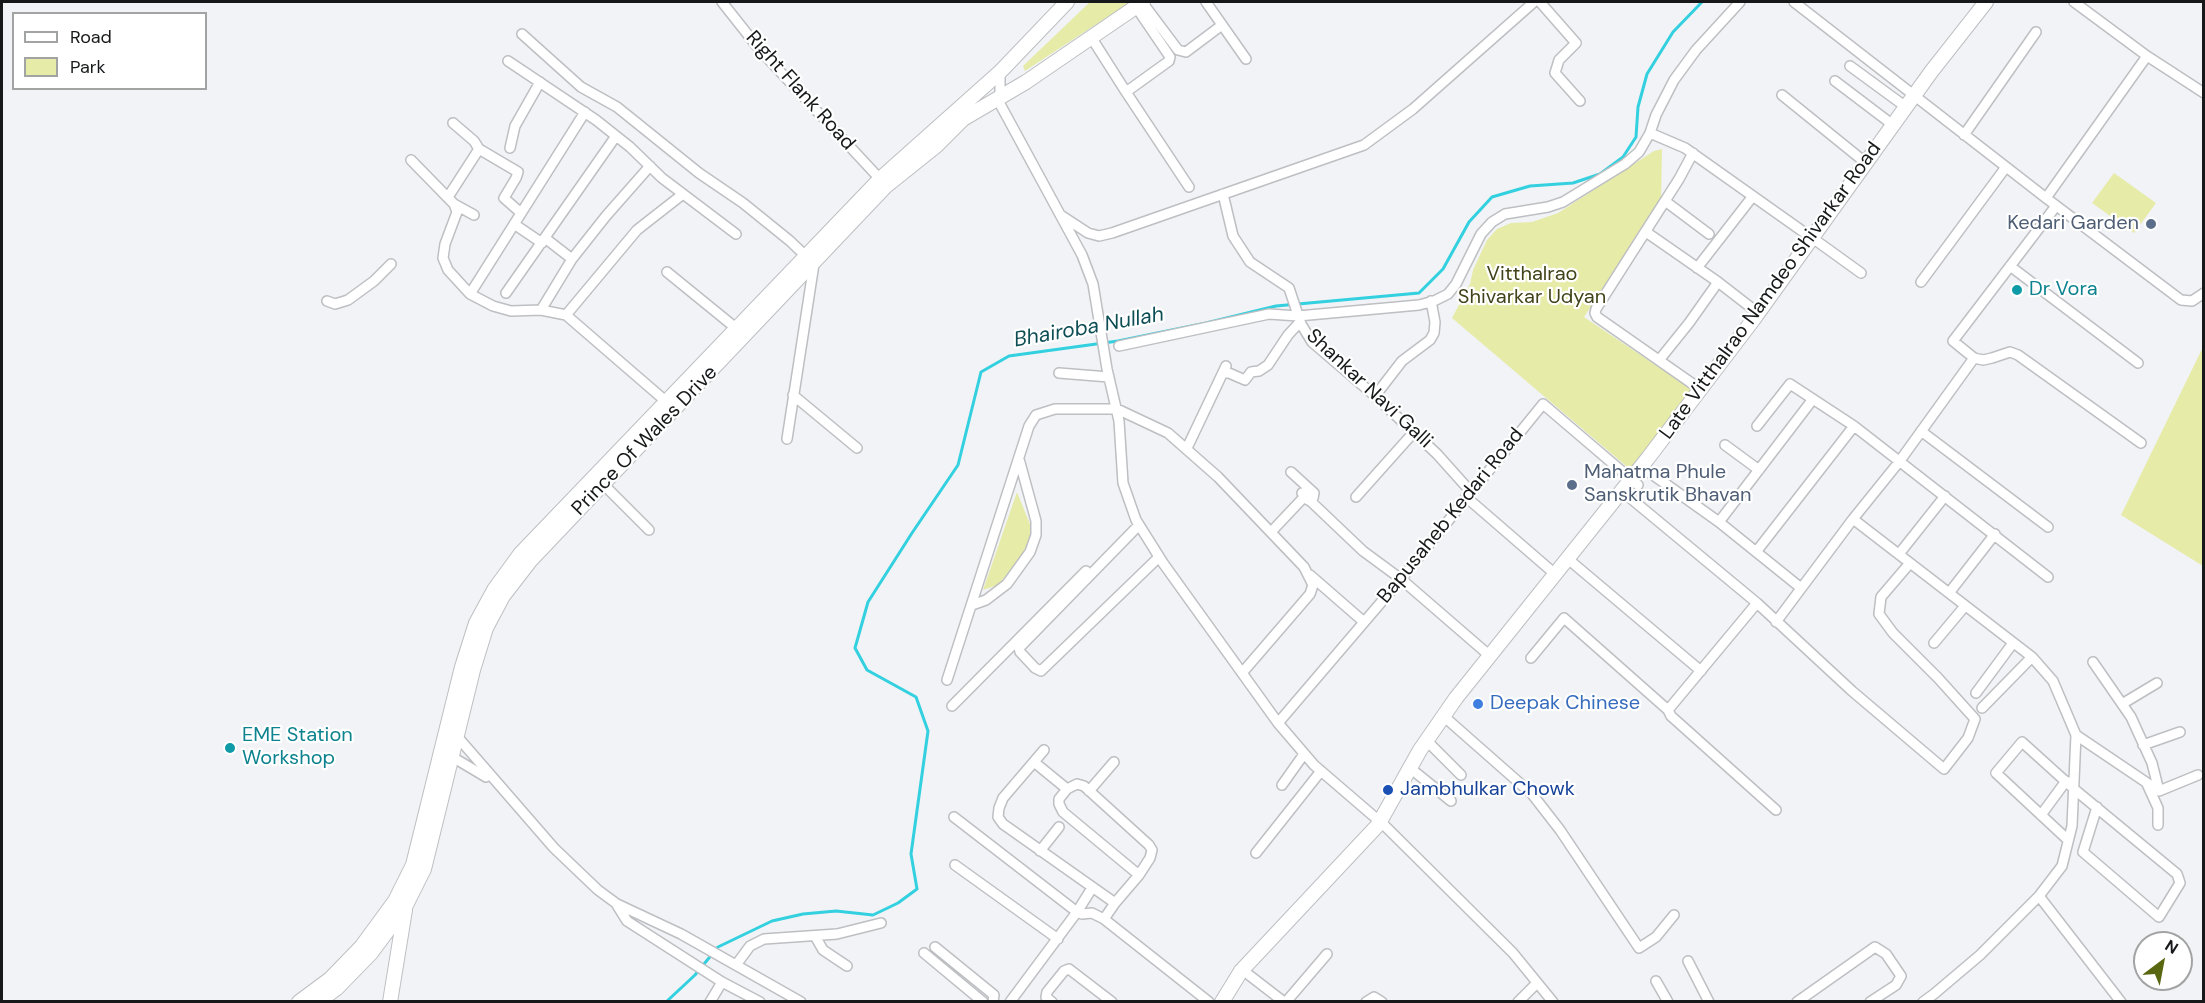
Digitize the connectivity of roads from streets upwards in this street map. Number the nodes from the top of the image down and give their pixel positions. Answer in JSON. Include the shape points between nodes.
{"nodes":[{"id":1,"x":722,"y":2,"type":"edge"},
{"id":2,"x":1067,"y":2,"type":"edge"},
{"id":3,"x":1206,"y":2,"type":"edge"},
{"id":4,"x":1534,"y":2,"type":"edge"},
{"id":5,"x":1540,"y":2,"type":"edge"},
{"id":6,"x":1740,"y":2,"type":"edge"},
{"id":7,"x":1794,"y":2,"type":"edge"},
{"id":8,"x":1986,"y":2,"type":"edge"},
{"id":9,"x":1995,"y":2,"type":"edge"},
{"id":10,"x":2074,"y":2,"type":"edge"},
{"id":11,"x":1140,"y":4,"type":"edge"},
{"id":12,"x":1222,"y":25,"type":"junction"},
{"id":13,"x":2036,"y":32,"type":"dead end"},
{"id":14,"x":522,"y":34,"type":"dead end"},
{"id":15,"x":1091,"y":37,"type":"junction"},
{"id":16,"x":2147,"y":56,"type":"junction"},
{"id":17,"x":1246,"y":59,"type":"dead end"},
{"id":18,"x":507,"y":61,"type":"dead end"},
{"id":19,"x":1850,"y":66,"type":"dead end"},
{"id":20,"x":1000,"y":72,"type":"junction"},
{"id":21,"x":1835,"y":81,"type":"dead end"},
{"id":22,"x":540,"y":82,"type":"junction"},
{"id":23,"x":1126,"y":92,"type":"junction"},
{"id":24,"x":2204,"y":93,"type":"edge"},
{"id":25,"x":1782,"y":95,"type":"dead end"},
{"id":26,"x":1001,"y":97,"type":"junction"},
{"id":27,"x":1580,"y":101,"type":"dead end"},
{"id":28,"x":1914,"y":101,"type":"junction"},
{"id":29,"x":585,"y":112,"type":"junction"},
{"id":30,"x":453,"y":123,"type":"dead end"},
{"id":31,"x":1893,"y":125,"type":"junction"},
{"id":32,"x":1650,"y":133,"type":"junction"},
{"id":33,"x":1964,"y":135,"type":"junction"},
{"id":34,"x":616,"y":136,"type":"junction"},
{"id":35,"x":510,"y":148,"type":"dead end"},
{"id":36,"x":479,"y":149,"type":"junction"},
{"id":37,"x":1693,"y":153,"type":"junction"},
{"id":38,"x":411,"y":160,"type":"dead end"},
{"id":39,"x":1866,"y":164,"type":"junction"},
{"id":40,"x":650,"y":166,"type":"junction"},
{"id":41,"x":2006,"y":166,"type":"junction"},
{"id":42,"x":880,"y":179,"type":"junction"},
{"id":43,"x":1189,"y":187,"type":"dead end"},
{"id":44,"x":683,"y":194,"type":"junction"},
{"id":45,"x":1223,"y":194,"type":"junction"},
{"id":46,"x":1753,"y":196,"type":"junction"},
{"id":47,"x":2046,"y":198,"type":"junction"},
{"id":48,"x":451,"y":201,"type":"junction"},
{"id":49,"x":1665,"y":201,"type":"junction"},
{"id":50,"x":2056,"y":206,"type":"junction"},
{"id":51,"x":521,"y":213,"type":"junction"},
{"id":52,"x":474,"y":215,"type":"dead end"},
{"id":53,"x":1060,"y":215,"type":"junction"},
{"id":54,"x":514,"y":224,"type":"junction"},
{"id":55,"x":1646,"y":232,"type":"junction"},
{"id":56,"x":736,"y":234,"type":"dead end"},
{"id":57,"x":1709,"y":234,"type":"dead end"},
{"id":58,"x":543,"y":240,"type":"junction"},
{"id":59,"x":1815,"y":240,"type":"junction"},
{"id":60,"x":572,"y":259,"type":"junction"},
{"id":61,"x":810,"y":260,"type":"junction"},
{"id":62,"x":391,"y":264,"type":"dead end"},
{"id":63,"x":2010,"y":266,"type":"junction"},
{"id":64,"x":1697,"y":268,"type":"junction"},
{"id":65,"x":667,"y":272,"type":"dead end"},
{"id":66,"x":1861,"y":273,"type":"dead end"},
{"id":67,"x":1718,"y":282,"type":"junction"},
{"id":68,"x":1921,"y":282,"type":"dead end"},
{"id":69,"x":506,"y":293,"type":"dead end"},
{"id":70,"x":2204,"y":293,"type":"edge"},
{"id":71,"x":470,"y":294,"type":"junction"},
{"id":72,"x":327,"y":301,"type":"dead end"},
{"id":73,"x":1431,"y":302,"type":"junction"},
{"id":74,"x":541,"y":310,"type":"junction"},
{"id":75,"x":1758,"y":313,"type":"junction"},
{"id":76,"x":566,"y":315,"type":"junction"},
{"id":77,"x":1299,"y":319,"type":"junction"},
{"id":78,"x":737,"y":329,"type":"junction"},
{"id":79,"x":1119,"y":346,"type":"dead end"},
{"id":80,"x":1974,"y":358,"type":"junction"},
{"id":81,"x":1660,"y":359,"type":"junction"},
{"id":82,"x":2138,"y":363,"type":"dead end"},
{"id":83,"x":1059,"y":373,"type":"dead end"},
{"id":84,"x":1108,"y":373,"type":"junction"},
{"id":85,"x":1700,"y":388,"type":"junction"},
{"id":86,"x":793,"y":395,"type":"junction"},
{"id":87,"x":1375,"y":396,"type":"junction"},
{"id":88,"x":1813,"y":399,"type":"junction"},
{"id":89,"x":671,"y":406,"type":"junction"},
{"id":90,"x":1117,"y":409,"type":"junction"},
{"id":91,"x":1756,"y":426,"type":"dead end"},
{"id":92,"x":1854,"y":426,"type":"junction"},
{"id":93,"x":1921,"y":431,"type":"junction"},
{"id":94,"x":1414,"y":432,"type":"junction"},
{"id":95,"x":787,"y":439,"type":"dead end"},
{"id":96,"x":2141,"y":443,"type":"dead end"},
{"id":97,"x":1725,"y":444,"type":"dead end"},
{"id":98,"x":857,"y":448,"type":"dead end"},
{"id":99,"x":1187,"y":448,"type":"junction"},
{"id":100,"x":1019,"y":459,"type":"junction"},
{"id":101,"x":1899,"y":462,"type":"junction"},
{"id":102,"x":1759,"y":470,"type":"junction"},
{"id":103,"x":1290,"y":472,"type":"dead end"},
{"id":104,"x":1649,"y":472,"type":"junction"},
{"id":105,"x":1635,"y":482,"type":"junction"},
{"id":106,"x":603,"y":484,"type":"junction"},
{"id":107,"x":1468,"y":495,"type":"junction"},
{"id":108,"x":1305,"y":496,"type":"junction"},
{"id":109,"x":1945,"y":496,"type":"junction"},
{"id":110,"x":1356,"y":497,"type":"dead end"},
{"id":111,"x":1629,"y":497,"type":"junction"},
{"id":112,"x":1853,"y":519,"type":"junction"},
{"id":113,"x":1719,"y":522,"type":"junction"},
{"id":114,"x":1137,"y":523,"type":"junction"},
{"id":115,"x":2048,"y":527,"type":"dead end"},
{"id":116,"x":649,"y":530,"type":"dead end"},
{"id":117,"x":1271,"y":532,"type":"junction"},
{"id":118,"x":1995,"y":534,"type":"junction"},
{"id":119,"x":1756,"y":552,"type":"junction"},
{"id":120,"x":1899,"y":554,"type":"junction"},
{"id":121,"x":1159,"y":557,"type":"junction"},
{"id":122,"x":1571,"y":561,"type":"junction"},
{"id":123,"x":1910,"y":563,"type":"junction"},
{"id":124,"x":1556,"y":574,"type":"junction"},
{"id":125,"x":1310,"y":575,"type":"junction"},
{"id":126,"x":2048,"y":577,"type":"dead end"},
{"id":127,"x":1401,"y":579,"type":"junction"},
{"id":128,"x":1801,"y":588,"type":"junction"},
{"id":129,"x":1948,"y":593,"type":"junction"},
{"id":130,"x":1757,"y":603,"type":"junction"},
{"id":131,"x":972,"y":605,"type":"junction"},
{"id":132,"x":1965,"y":606,"type":"junction"},
{"id":133,"x":1364,"y":622,"type":"junction"},
{"id":134,"x":1776,"y":622,"type":"junction"},
{"id":135,"x":1934,"y":643,"type":"dead end"},
{"id":136,"x":2013,"y":643,"type":"junction"},
{"id":137,"x":1490,"y":656,"type":"junction"},
{"id":138,"x":2032,"y":657,"type":"junction"},
{"id":139,"x":1531,"y":658,"type":"dead end"},
{"id":140,"x":2093,"y":662,"type":"dead end"},
{"id":141,"x":1701,"y":671,"type":"junction"},
{"id":142,"x":1242,"y":673,"type":"junction"},
{"id":143,"x":947,"y":680,"type":"dead end"},
{"id":144,"x":2157,"y":683,"type":"dead end"},
{"id":145,"x":1976,"y":693,"type":"dead end"},
{"id":146,"x":2122,"y":704,"type":"junction"},
{"id":147,"x":952,"y":706,"type":"dead end"},
{"id":148,"x":1982,"y":708,"type":"dead end"},
{"id":149,"x":1668,"y":710,"type":"junction"},
{"id":150,"x":1448,"y":720,"type":"junction"},
{"id":151,"x":1278,"y":723,"type":"junction"},
{"id":152,"x":2180,"y":732,"type":"dead end"},
{"id":153,"x":452,"y":733,"type":"junction"},
{"id":154,"x":2076,"y":735,"type":"junction"},
{"id":155,"x":1431,"y":745,"type":"junction"},
{"id":156,"x":2143,"y":745,"type":"junction"},
{"id":157,"x":1044,"y":750,"type":"dead end"},
{"id":158,"x":447,"y":754,"type":"junction"},
{"id":159,"x":1304,"y":754,"type":"junction"},
{"id":160,"x":1034,"y":762,"type":"junction"},
{"id":161,"x":1114,"y":762,"type":"dead end"},
{"id":162,"x":1321,"y":771,"type":"junction"},
{"id":163,"x":1415,"y":772,"type":"junction"},
{"id":164,"x":1461,"y":775,"type":"dead end"},
{"id":165,"x":2198,"y":775,"type":"dead end"},
{"id":166,"x":2066,"y":781,"type":"junction"},
{"id":167,"x":2147,"y":784,"type":"junction"},
{"id":168,"x":498,"y":785,"type":"junction"},
{"id":169,"x":1282,"y":785,"type":"dead end"},
{"id":170,"x":1067,"y":789,"type":"junction"},
{"id":171,"x":2074,"y":789,"type":"junction"},
{"id":172,"x":1089,"y":791,"type":"junction"},
{"id":173,"x":2159,"y":791,"type":"junction"},
{"id":174,"x":1451,"y":801,"type":"dead end"},
{"id":175,"x":2097,"y":807,"type":"junction"},
{"id":176,"x":1776,"y":810,"type":"dead end"},
{"id":177,"x":2041,"y":815,"type":"junction"},
{"id":178,"x":954,"y":817,"type":"dead end"},
{"id":179,"x":1382,"y":824,"type":"junction"},
{"id":180,"x":2158,"y":825,"type":"dead end"},
{"id":181,"x":1059,"y":827,"type":"dead end"},
{"id":182,"x":2068,"y":840,"type":"junction"},
{"id":183,"x":1040,"y":851,"type":"junction"},
{"id":184,"x":1256,"y":853,"type":"dead end"},
{"id":185,"x":955,"y":865,"type":"dead end"},
{"id":186,"x":1139,"y":875,"type":"junction"},
{"id":187,"x":1092,"y":888,"type":"junction"},
{"id":188,"x":2040,"y":896,"type":"junction"},
{"id":189,"x":1115,"y":903,"type":"junction"},
{"id":190,"x":400,"y":904,"type":"junction"},
{"id":191,"x":617,"y":904,"type":"junction"},
{"id":192,"x":1079,"y":913,"type":"junction"},
{"id":193,"x":1674,"y":915,"type":"dead end"},
{"id":194,"x":1104,"y":919,"type":"junction"},
{"id":195,"x":880,"y":923,"type":"dead end"},
{"id":196,"x":815,"y":936,"type":"junction"},
{"id":197,"x":1058,"y":939,"type":"junction"},
{"id":198,"x":935,"y":947,"type":"dead end"},
{"id":199,"x":924,"y":953,"type":"dead end"},
{"id":200,"x":1327,"y":954,"type":"dead end"},
{"id":201,"x":1688,"y":961,"type":"dead end"},
{"id":202,"x":736,"y":965,"type":"junction"},
{"id":203,"x":847,"y":966,"type":"dead end"},
{"id":204,"x":1249,"y":975,"type":"junction"},
{"id":205,"x":1656,"y":981,"type":"dead end"},
{"id":206,"x":722,"y":982,"type":"junction"},
{"id":207,"x":1537,"y":983,"type":"junction"},
{"id":208,"x":299,"y":1002,"type":"edge"},
{"id":209,"x":318,"y":1002,"type":"edge"},
{"id":210,"x":390,"y":1002,"type":"edge"},
{"id":211,"x":710,"y":1002,"type":"edge"},
{"id":212,"x":760,"y":1002,"type":"edge"},
{"id":213,"x":801,"y":1002,"type":"edge"},
{"id":214,"x":983,"y":1002,"type":"edge"},
{"id":215,"x":993,"y":1002,"type":"edge"},
{"id":216,"x":1010,"y":1002,"type":"edge"},
{"id":217,"x":1052,"y":1002,"type":"edge"},
{"id":218,"x":1112,"y":1002,"type":"edge"},
{"id":219,"x":1209,"y":1002,"type":"edge"},
{"id":220,"x":1222,"y":1002,"type":"edge"},
{"id":221,"x":1230,"y":1002,"type":"edge"},
{"id":222,"x":1285,"y":1002,"type":"edge"},
{"id":223,"x":1366,"y":1002,"type":"edge"},
{"id":224,"x":1382,"y":1002,"type":"edge"},
{"id":225,"x":1518,"y":1002,"type":"edge"},
{"id":226,"x":1552,"y":1002,"type":"edge"},
{"id":227,"x":1668,"y":1002,"type":"edge"},
{"id":228,"x":1710,"y":1002,"type":"edge"},
{"id":229,"x":1797,"y":1002,"type":"edge"},
{"id":230,"x":1870,"y":1002,"type":"edge"},
{"id":231,"x":1923,"y":1002,"type":"edge"},
{"id":232,"x":2121,"y":1002,"type":"edge"}],
"edges":[{"from":1,"to":42,"type":"street","name":"Right Flank Road","via":[[760,50]]},
{"from":2,"to":20,"type":"street","name":"Prince Of Wales Drive"},
{"from":3,"to":12,"type":"street"},
{"from":4,"to":45,"type":"street","via":[[1413,109],[1364,145]]},
{"from":5,"to":27,"type":"street","via":[[1576,43],[1559,60],[1555,73]]},
{"from":6,"to":32,"type":"street","via":[[1674,80]]},
{"from":7,"to":28,"type":"street"},
{"from":8,"to":28,"type":"street","name":"Late Vitthalrao Namdeo Shivarkar Road"},
{"from":9,"to":28,"type":"street","name":"Late Vitthalrao Namdeo Shivarkar Road"},
{"from":10,"to":16,"type":"street"},
{"from":11,"to":12,"type":"street","via":[[1178,50],[1186,52]]},
{"from":11,"to":15,"type":"street","name":"Prince Of Wales Drive"},
{"from":11,"to":23,"type":"street","via":[[1170,57]]},
{"from":12,"to":17,"type":"street"},
{"from":13,"to":33,"type":"street"},
{"from":14,"to":61,"type":"street","via":[[581,87],[617,107],[743,203]]},
{"from":15,"to":23,"type":"street"},
{"from":15,"to":26,"type":"street","name":"Prince Of Wales Drive"},
{"from":16,"to":24,"type":"street"},
{"from":16,"to":47,"type":"street"},
{"from":18,"to":22,"type":"street"},
{"from":19,"to":28,"type":"street"},
{"from":20,"to":26,"type":"street"},
{"from":20,"to":42,"type":"street","name":"Prince Of Wales Drive"},
{"from":21,"to":31,"type":"street"},
{"from":22,"to":29,"type":"street"},
{"from":22,"to":35,"type":"street","via":[[515,126]]},
{"from":23,"to":43,"type":"street"},
{"from":25,"to":39,"type":"street"},
{"from":26,"to":53,"type":"street","via":[[1000,104]]},
{"from":26,"to":61,"type":"street","name":"Prince Of Wales Drive","via":[[963,119]]},
{"from":28,"to":31,"type":"street","name":"Late Vitthalrao Namdeo Shivarkar Road"},
{"from":28,"to":33,"type":"street"},
{"from":28,"to":59,"type":"street","name":"Late Vitthalrao Namdeo Shivarkar Road"},
{"from":29,"to":34,"type":"street"},
{"from":29,"to":51,"type":"street"},
{"from":30,"to":36,"type":"street"},
{"from":31,"to":39,"type":"street","name":"Late Vitthalrao Namdeo Shivarkar Road"},
{"from":32,"to":37,"type":"street"},
{"from":32,"to":73,"type":"street","via":[[1639,152],[1625,164],[1563,202],[1505,214],[1492,222],[1481,234],[1456,284],[1448,294]]},
{"from":33,"to":41,"type":"street"},
{"from":34,"to":40,"type":"street"},
{"from":34,"to":58,"type":"street"},
{"from":36,"to":48,"type":"street"},
{"from":36,"to":51,"type":"street","via":[[518,172],[504,198]]},
{"from":37,"to":46,"type":"street"},
{"from":37,"to":49,"type":"street"},
{"from":38,"to":48,"type":"street"},
{"from":39,"to":59,"type":"street","name":"Late Vitthalrao Namdeo Shivarkar Road"},
{"from":40,"to":44,"type":"street"},
{"from":40,"to":60,"type":"street"},
{"from":41,"to":47,"type":"street"},
{"from":41,"to":68,"type":"street"},
{"from":42,"to":61,"type":"street","name":"Prince Of Wales Drive"},
{"from":44,"to":56,"type":"street"},
{"from":44,"to":76,"type":"street","via":[[637,230]]},
{"from":45,"to":53,"type":"street","via":[[1100,236]]},
{"from":45,"to":77,"type":"street","name":"Shankar Navi Galli","via":[[1230,227],[1244,254],[1289,288]]},
{"from":46,"to":59,"type":"street"},
{"from":46,"to":64,"type":"street"},
{"from":47,"to":50,"type":"street"},
{"from":48,"to":52,"type":"street"},
{"from":48,"to":71,"type":"street","via":[[457,212],[443,258],[448,270]]},
{"from":49,"to":55,"type":"street"},
{"from":49,"to":57,"type":"street"},
{"from":50,"to":63,"type":"street"},
{"from":50,"to":70,"type":"street","via":[[2181,300],[2192,301]]},
{"from":51,"to":54,"type":"street"},
{"from":53,"to":84,"type":"street","via":[[1093,284]]},
{"from":54,"to":58,"type":"street"},
{"from":54,"to":71,"type":"street"},
{"from":55,"to":64,"type":"street"},
{"from":55,"to":81,"type":"street","via":[[1595,313]]},
{"from":58,"to":60,"type":"street"},
{"from":58,"to":69,"type":"street"},
{"from":59,"to":66,"type":"street"},
{"from":59,"to":75,"type":"street","name":"Late Vitthalrao Namdeo Shivarkar Road"},
{"from":59,"to":104,"type":"street","name":"Late Vitthalrao Namdeo Shivarkar Road"},
{"from":60,"to":74,"type":"street"},
{"from":61,"to":78,"type":"street","name":"Prince Of Wales Drive"},
{"from":61,"to":86,"type":"street"},
{"from":61,"to":89,"type":"street","name":"Prince Of Wales Drive"},
{"from":62,"to":72,"type":"street","via":[[348,300],[335,304]]},
{"from":63,"to":80,"type":"street","via":[[1953,341]]},
{"from":63,"to":82,"type":"street"},
{"from":64,"to":67,"type":"street"},
{"from":65,"to":78,"type":"street"},
{"from":67,"to":75,"type":"street"},
{"from":67,"to":81,"type":"street"},
{"from":71,"to":74,"type":"street","via":[[512,311]]},
{"from":73,"to":77,"type":"street"},
{"from":73,"to":87,"type":"street","via":[[1435,322],[1430,340],[1402,361]]},
{"from":74,"to":76,"type":"street"},
{"from":75,"to":85,"type":"street","name":"Late Vitthalrao Namdeo Shivarkar Road"},
{"from":76,"to":89,"type":"street"},
{"from":77,"to":79,"type":"street","via":[[1269,314]]},
{"from":77,"to":87,"type":"street","name":"Shankar Navi Galli","via":[[1312,342]]},
{"from":77,"to":99,"type":"street","via":[[1268,365],[1251,372],[1245,380],[1225,370]]},
{"from":78,"to":89,"type":"street","name":"Prince Of Wales Drive"},
{"from":80,"to":93,"type":"street"},
{"from":80,"to":96,"type":"street","via":[[2010,352],[2018,355]]},
{"from":81,"to":85,"type":"street"},
{"from":83,"to":84,"type":"street"},
{"from":84,"to":90,"type":"street"},
{"from":85,"to":105,"type":"street","name":"Late Vitthalrao Namdeo Shivarkar Road"},
{"from":86,"to":95,"type":"street"},
{"from":86,"to":98,"type":"street"},
{"from":87,"to":94,"type":"street","name":"Shankar Navi Galli"},
{"from":88,"to":91,"type":"street","via":[[1790,384]]},
{"from":88,"to":92,"type":"street"},
{"from":88,"to":102,"type":"street"},
{"from":89,"to":106,"type":"street","name":"Prince Of Wales Drive"},
{"from":89,"to":153,"type":"street","name":"Prince Of Wales Drive","via":[[521,553],[494,590],[476,623],[462,667]]},
{"from":90,"to":99,"type":"street","via":[[1168,433]]},
{"from":90,"to":100,"type":"street","via":[[1055,409],[1036,415]]},
{"from":90,"to":114,"type":"street","via":[[1124,483]]},
{"from":92,"to":101,"type":"street"},
{"from":92,"to":119,"type":"street"},
{"from":93,"to":101,"type":"street"},
{"from":93,"to":115,"type":"street"},
{"from":94,"to":107,"type":"street","name":"Shankar Navi Galli","via":[[1437,454]]},
{"from":94,"to":110,"type":"street"},
{"from":97,"to":102,"type":"street"},
{"from":99,"to":117,"type":"street"},
{"from":100,"to":131,"type":"street"},
{"from":100,"to":131,"type":"street","via":[[1036,521],[1036,536],[1030,552],[1006,584],[986,600]]},
{"from":101,"to":109,"type":"street"},
{"from":101,"to":112,"type":"street"},
{"from":102,"to":113,"type":"street"},
{"from":103,"to":108,"type":"street","via":[[1314,494],[1313,498]]},
{"from":104,"to":105,"type":"street","name":"Late Vitthalrao Namdeo Shivarkar Road"},
{"from":104,"to":113,"type":"street"},
{"from":105,"to":107,"type":"street","name":"Bapusaheb Kedari Road","via":[[1543,404]]},
{"from":105,"to":111,"type":"street","name":"Late Vitthalrao Namdeo Shivarkar Road"},
{"from":105,"to":122,"type":"street","name":"Late Vitthalrao Namdeo Shivarkar Road"},
{"from":106,"to":116,"type":"street"},
{"from":106,"to":153,"type":"street","name":"Prince Of Wales Drive","via":[[530,561],[503,596],[486,628]]},
{"from":107,"to":124,"type":"street","name":"Shankar Navi Galli"},
{"from":107,"to":127,"type":"street","name":"Bapusaheb Kedari Road"},
{"from":108,"to":117,"type":"street"},
{"from":108,"to":127,"type":"street"},
{"from":109,"to":118,"type":"street"},
{"from":109,"to":120,"type":"street"},
{"from":111,"to":122,"type":"street","name":"Late Vitthalrao Namdeo Shivarkar Road"},
{"from":111,"to":130,"type":"street"},
{"from":112,"to":120,"type":"street"},
{"from":112,"to":128,"type":"street"},
{"from":113,"to":119,"type":"street"},
{"from":114,"to":121,"type":"street"},
{"from":114,"to":121,"type":"street","via":[[1019,648],[1020,652],[1041,671]]},
{"from":114,"to":147,"type":"street"},
{"from":117,"to":125,"type":"street"},
{"from":118,"to":126,"type":"street"},
{"from":118,"to":129,"type":"street"},
{"from":119,"to":128,"type":"street"},
{"from":120,"to":123,"type":"street"},
{"from":121,"to":142,"type":"street"},
{"from":122,"to":124,"type":"street","name":"Late Vitthalrao Namdeo Shivarkar Road"},
{"from":122,"to":141,"type":"street"},
{"from":122,"to":150,"type":"street","name":"Late Vitthalrao Namdeo Shivarkar Road"},
{"from":123,"to":129,"type":"street"},
{"from":123,"to":134,"type":"street","via":[[1881,597],[1879,614],[1975,719],[1968,738],[1944,769]]},
{"from":124,"to":137,"type":"street","name":"Late Vitthalrao Namdeo Shivarkar Road"},
{"from":125,"to":133,"type":"street"},
{"from":125,"to":142,"type":"street","via":[[1310,594]]},
{"from":127,"to":133,"type":"street","name":"Bapusaheb Kedari Road"},
{"from":127,"to":137,"type":"street"},
{"from":128,"to":134,"type":"street"},
{"from":129,"to":132,"type":"street"},
{"from":130,"to":134,"type":"street"},
{"from":130,"to":141,"type":"street"},
{"from":131,"to":143,"type":"street"},
{"from":132,"to":135,"type":"street"},
{"from":132,"to":136,"type":"street"},
{"from":133,"to":151,"type":"street","name":"Bapusaheb Kedari Road"},
{"from":136,"to":138,"type":"street"},
{"from":136,"to":145,"type":"street"},
{"from":137,"to":179,"type":"street","name":"Late Vitthalrao Namdeo Shivarkar Road","via":[[1427,739]]},
{"from":138,"to":148,"type":"street"},
{"from":138,"to":154,"type":"street","via":[[2053,681]]},
{"from":139,"to":149,"type":"street","via":[[1564,618]]},
{"from":140,"to":146,"type":"street"},
{"from":141,"to":149,"type":"street"},
{"from":142,"to":151,"type":"street"},
{"from":144,"to":146,"type":"street"},
{"from":146,"to":156,"type":"street"},
{"from":149,"to":176,"type":"street"},
{"from":150,"to":155,"type":"street","name":"Late Vitthalrao Namdeo Shivarkar Road"},
{"from":150,"to":193,"type":"street","via":[[1532,794],[1639,948],[1656,937]]},
{"from":151,"to":159,"type":"street"},
{"from":152,"to":156,"type":"street"},
{"from":153,"to":158,"type":"street","name":"Prince Of Wales Drive"},
{"from":153,"to":168,"type":"street"},
{"from":154,"to":167,"type":"street"},
{"from":154,"to":171,"type":"street"},
{"from":155,"to":163,"type":"street","name":"Late Vitthalrao Namdeo Shivarkar Road"},
{"from":155,"to":164,"type":"street"},
{"from":156,"to":173,"type":"street"},
{"from":157,"to":160,"type":"street"},
{"from":158,"to":168,"type":"street"},
{"from":158,"to":190,"type":"street","name":"Prince Of Wales Drive","via":[[424,869]]},
{"from":159,"to":162,"type":"street"},
{"from":159,"to":169,"type":"street"},
{"from":160,"to":170,"type":"street"},
{"from":160,"to":183,"type":"street","via":[[1004,798],[998,817]]},
{"from":161,"to":172,"type":"street"},
{"from":162,"to":179,"type":"street"},
{"from":162,"to":184,"type":"street"},
{"from":163,"to":174,"type":"street"},
{"from":163,"to":179,"type":"street","name":"Late Vitthalrao Namdeo Shivarkar Road"},
{"from":165,"to":173,"type":"street"},
{"from":166,"to":171,"type":"street"},
{"from":166,"to":177,"type":"street"},
{"from":166,"to":177,"type":"street","via":[[2022,742],[1996,773]]},
{"from":167,"to":173,"type":"street"},
{"from":167,"to":180,"type":"street","via":[[2158,808]]},
{"from":168,"to":191,"type":"street","via":[[578,873]]},
{"from":170,"to":172,"type":"street","via":[[1077,784]]},
{"from":170,"to":186,"type":"street","via":[[1059,799],[1064,812]]},
{"from":171,"to":175,"type":"street"},
{"from":171,"to":182,"type":"street"},
{"from":172,"to":186,"type":"street","via":[[1152,850]]},
{"from":175,"to":175,"type":"street","via":[[2083,852],[2159,917],[2180,883],[2177,874]]},
{"from":177,"to":182,"type":"street"},
{"from":178,"to":192,"type":"street"},
{"from":179,"to":204,"type":"street","name":"Late Vitthalrao Namdeo Shivarkar Road"},
{"from":179,"to":207,"type":"street","via":[[1513,953]]},
{"from":179,"to":220,"type":"street","name":"Late Vitthalrao Namdeo Shivarkar Road","via":[[1241,971]]},
{"from":181,"to":183,"type":"street"},
{"from":182,"to":188,"type":"street","via":[[2062,866]]},
{"from":183,"to":187,"type":"street"},
{"from":185,"to":197,"type":"street"},
{"from":186,"to":189,"type":"street"},
{"from":187,"to":189,"type":"street"},
{"from":187,"to":192,"type":"street"},
{"from":188,"to":231,"type":"street","via":[[1961,972]]},
{"from":188,"to":232,"type":"street"},
{"from":189,"to":194,"type":"street"},
{"from":190,"to":208,"type":"street","name":"Prince Of Wales Drive","via":[[330,979]]},
{"from":190,"to":209,"type":"street","name":"Prince Of Wales Drive","via":[[370,953]]},
{"from":190,"to":210,"type":"street"},
{"from":191,"to":202,"type":"street"},
{"from":191,"to":206,"type":"street","via":[[627,921]]},
{"from":192,"to":194,"type":"street","via":[[1092,913]]},
{"from":192,"to":197,"type":"street"},
{"from":194,"to":219,"type":"street"},
{"from":195,"to":196,"type":"street"},
{"from":196,"to":202,"type":"street","via":[[764,939],[750,946]]},
{"from":196,"to":203,"type":"street","via":[[823,950]]},
{"from":197,"to":216,"type":"street"},
{"from":198,"to":215,"type":"street","via":[[994,994]]},
{"from":199,"to":214,"type":"street"},
{"from":200,"to":222,"type":"street"},
{"from":201,"to":228,"type":"street"},
{"from":202,"to":213,"type":"street"},
{"from":204,"to":221,"type":"street","name":"Late Vitthalrao Namdeo Shivarkar Road"},
{"from":204,"to":222,"type":"street"},
{"from":205,"to":227,"type":"street"},
{"from":206,"to":211,"type":"street"},
{"from":206,"to":212,"type":"street"},
{"from":207,"to":225,"type":"street"},
{"from":207,"to":226,"type":"street"},
{"from":217,"to":218,"type":"street","via":[[1047,992],[1069,969]]},
{"from":223,"to":224,"type":"street","via":[[1374,997]]},
{"from":229,"to":230,"type":"street","via":[[1875,947],[1886,954],[1901,976],[1896,985]]}]}
